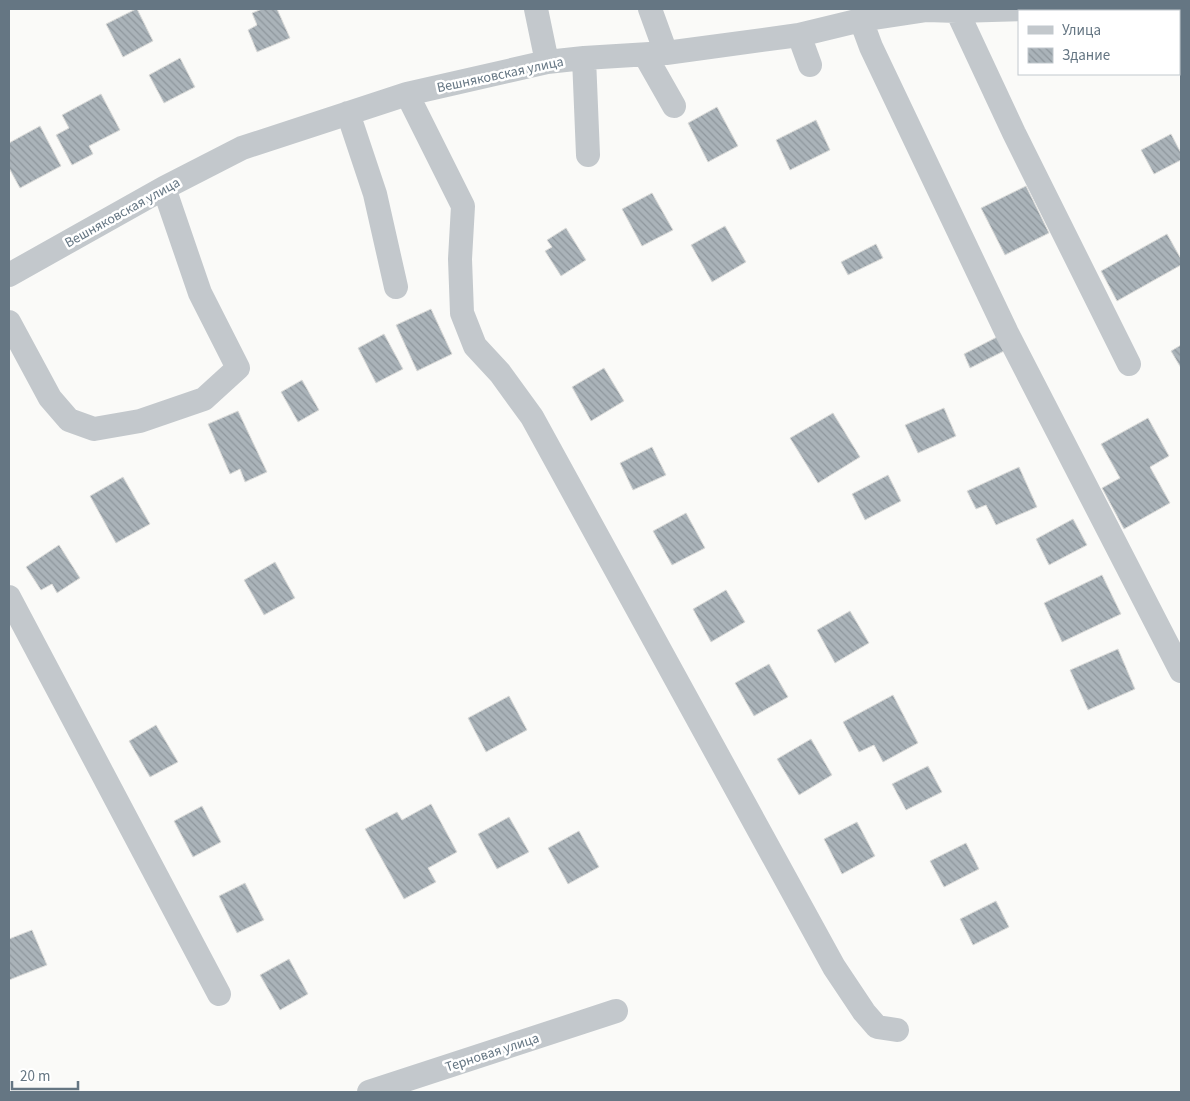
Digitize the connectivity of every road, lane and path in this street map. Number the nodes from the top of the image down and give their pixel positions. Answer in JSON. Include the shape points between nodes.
{"nodes":[{"id":1,"x":536,"y":9,"type":"edge"},
{"id":2,"x":650,"y":9,"type":"edge"},
{"id":3,"x":1029,"y":9,"type":"edge"},
{"id":4,"x":957,"y":11,"type":"junction"},
{"id":5,"x":861,"y":20,"type":"junction"},
{"id":6,"x":799,"y":36,"type":"junction"},
{"id":7,"x":655,"y":54,"type":"junction"},
{"id":8,"x":584,"y":58,"type":"junction"},
{"id":9,"x":546,"y":62,"type":"junction"},
{"id":10,"x":810,"y":65,"type":"dead end"},
{"id":11,"x":407,"y":94,"type":"junction"},
{"id":12,"x":674,"y":106,"type":"dead end"},
{"id":13,"x":348,"y":113,"type":"junction"},
{"id":14,"x":588,"y":155,"type":"dead end"},
{"id":15,"x":164,"y":188,"type":"junction"},
{"id":16,"x":9,"y":275,"type":"edge"},
{"id":17,"x":396,"y":286,"type":"dead end"},
{"id":18,"x":9,"y":322,"type":"edge"},
{"id":19,"x":1129,"y":364,"type":"dead end"},
{"id":20,"x":9,"y":597,"type":"edge"},
{"id":21,"x":1181,"y":671,"type":"edge"},
{"id":22,"x":219,"y":994,"type":"dead end"},
{"id":23,"x":616,"y":1011,"type":"dead end"},
{"id":24,"x":897,"y":1030,"type":"dead end"},
{"id":25,"x":369,"y":1092,"type":"edge"}],
"edges":[{"from":1,"to":9,"type":"street"},
{"from":2,"to":7,"type":"street"},
{"from":3,"to":4,"type":"street","name":"Вешняковская улица"},
{"from":4,"to":5,"type":"street","name":"Вешняковская улица","via":[[927,10]]},
{"from":4,"to":19,"type":"street"},
{"from":5,"to":6,"type":"street","name":"Вешняковская улица"},
{"from":5,"to":21,"type":"street","via":[[1007,333]]},
{"from":6,"to":7,"type":"street","name":"Вешняковская улица"},
{"from":6,"to":10,"type":"street"},
{"from":7,"to":8,"type":"street","name":"Вешняковская улица"},
{"from":7,"to":12,"type":"street"},
{"from":8,"to":9,"type":"street","name":"Вешняковская улица"},
{"from":8,"to":14,"type":"street"},
{"from":9,"to":11,"type":"street","name":"Вешняковская улица"},
{"from":11,"to":13,"type":"street","name":"Вешняковская улица"},
{"from":11,"to":24,"type":"street","via":[[463,206],[460,259],[462,313],[475,346],[532,417],[834,967],[877,1027]]},
{"from":13,"to":15,"type":"street","name":"Вешняковская улица","via":[[242,148]]},
{"from":13,"to":17,"type":"street","via":[[375,194]]},
{"from":15,"to":16,"type":"street","name":"Вешняковская улица"},
{"from":15,"to":18,"type":"street","via":[[200,293],[238,368],[204,399],[140,421],[94,429],[70,420],[50,398]]},
{"from":20,"to":22,"type":"street"},
{"from":23,"to":25,"type":"street","name":"Терновая улица"}]}
